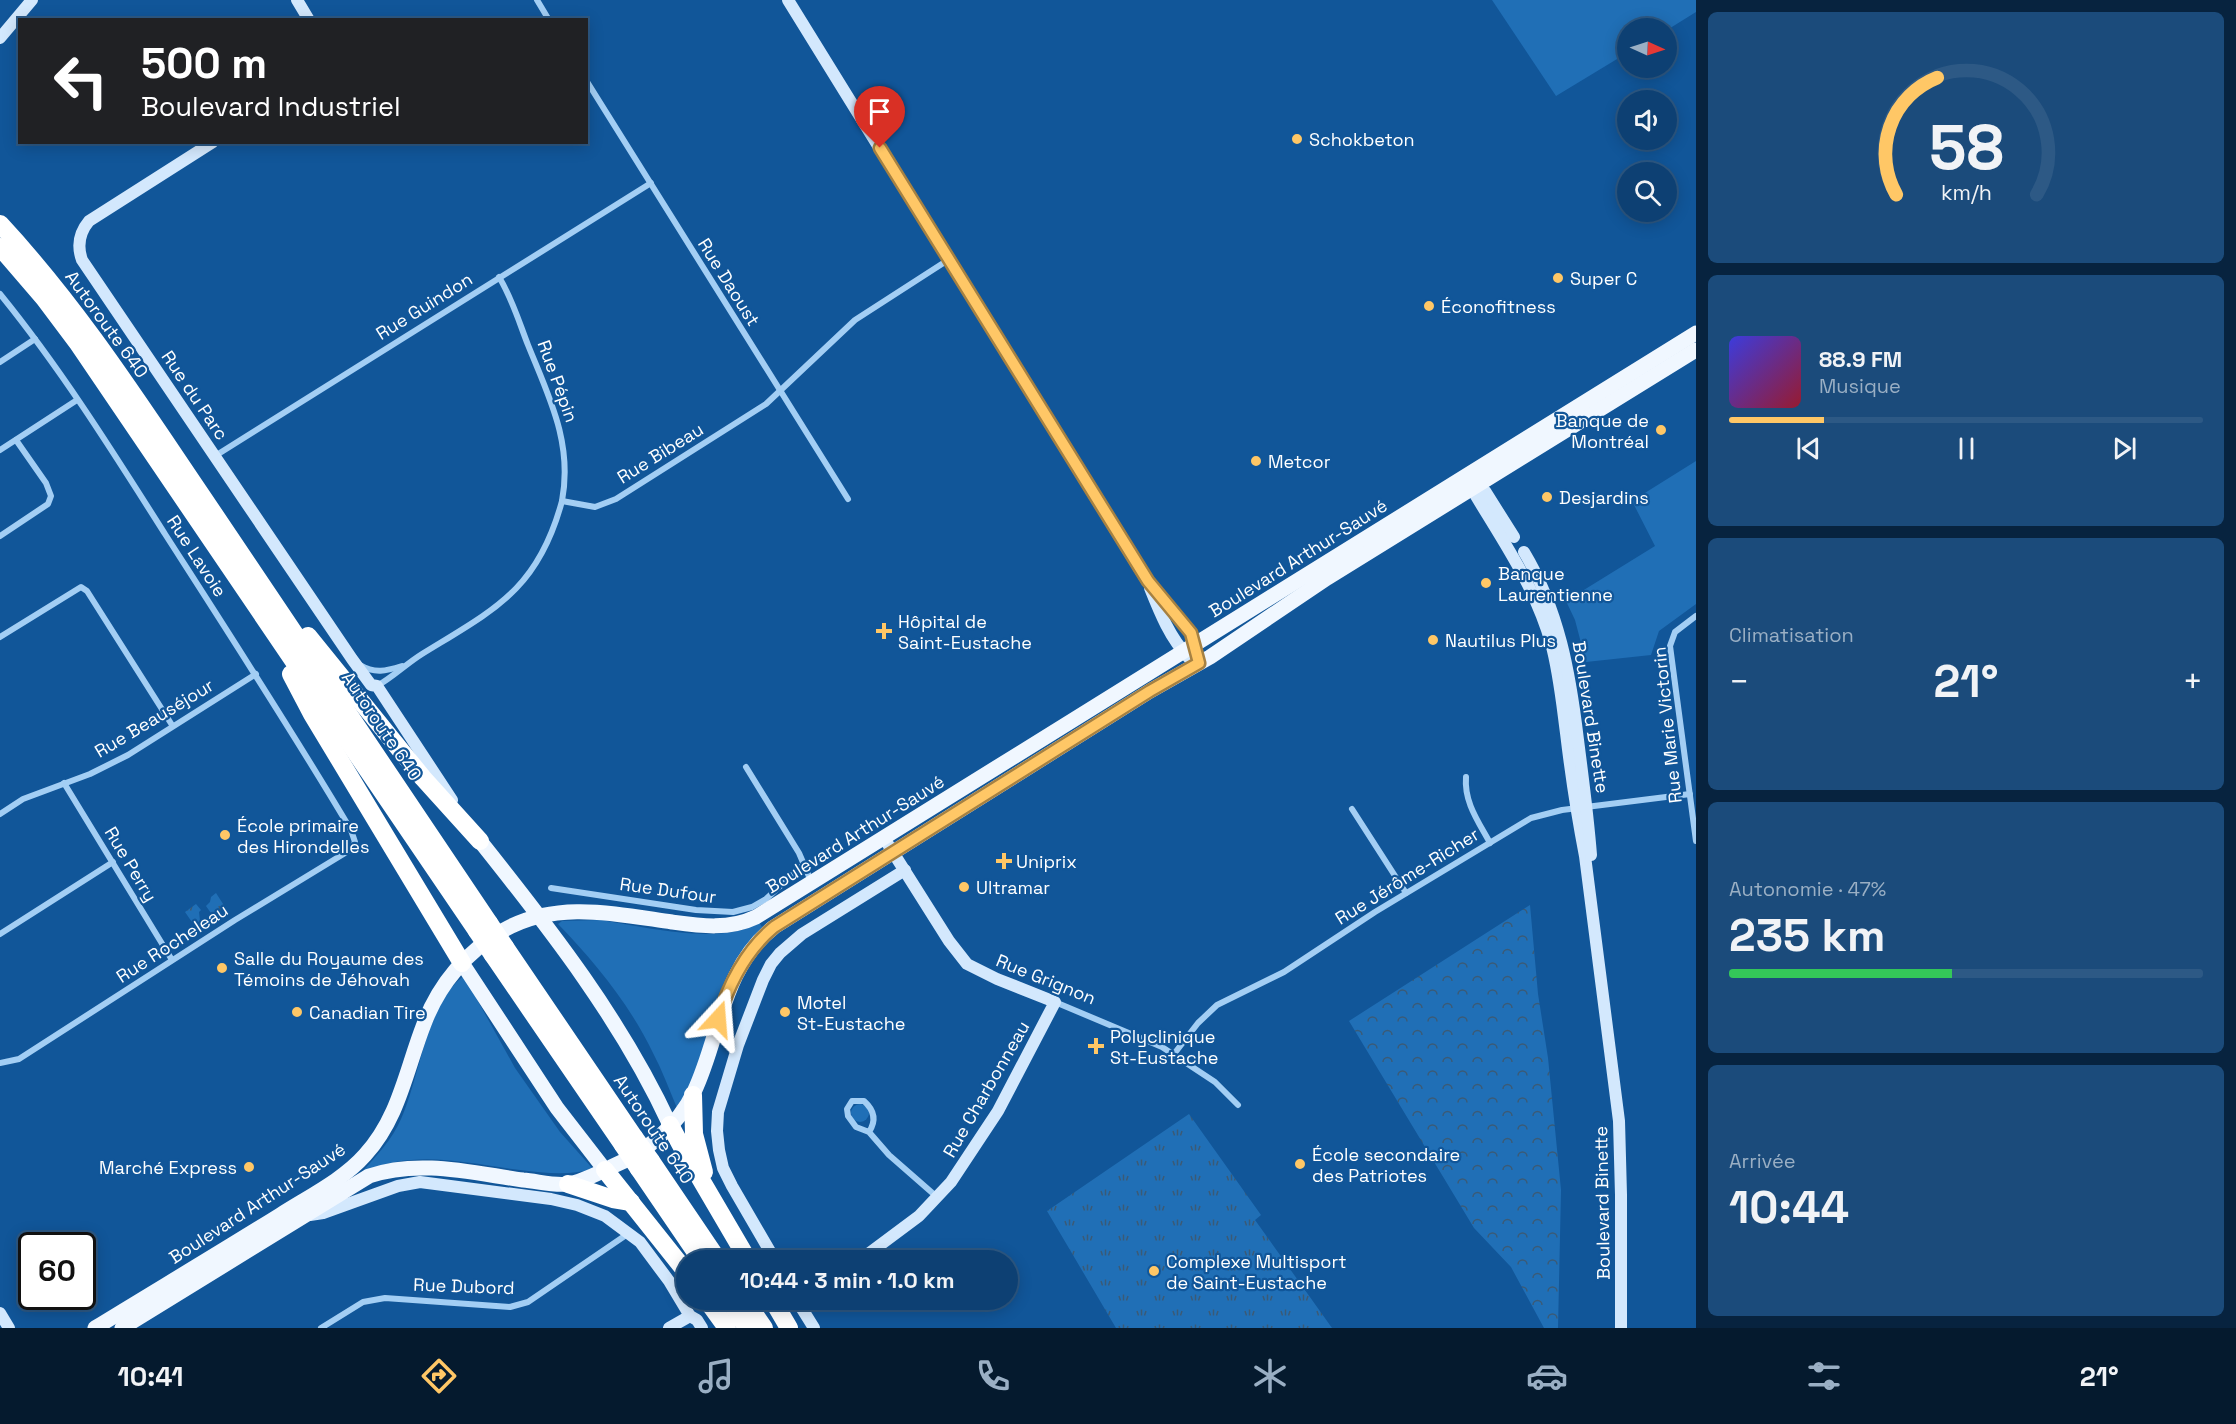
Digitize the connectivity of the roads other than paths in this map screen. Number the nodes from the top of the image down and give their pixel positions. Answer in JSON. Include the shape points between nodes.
{"nodes":[{"id":1,"x":32,"y":0,"type":"edge"},
{"id":2,"x":297,"y":0,"type":"edge"},
{"id":3,"x":537,"y":0,"type":"edge"},
{"id":4,"x":788,"y":0,"type":"edge"},
{"id":5,"x":308,"y":18,"type":"edge"},
{"id":6,"x":548,"y":18,"type":"edge"},
{"id":7,"x":0,"y":38,"type":"edge"},
{"id":8,"x":588,"y":83,"type":"edge"},
{"id":9,"x":210,"y":144,"type":"edge"},
{"id":10,"x":651,"y":183,"type":"junction"},
{"id":11,"x":0,"y":224,"type":"edge"},
{"id":12,"x":0,"y":247,"type":"edge"},
{"id":13,"x":948,"y":260,"type":"junction"},
{"id":14,"x":500,"y":277,"type":"junction"},
{"id":15,"x":0,"y":294,"type":"edge"},
{"id":16,"x":1696,"y":333,"type":"edge"},
{"id":17,"x":35,"y":339,"type":"junction"},
{"id":18,"x":1696,"y":350,"type":"edge"},
{"id":19,"x":0,"y":362,"type":"edge"},
{"id":20,"x":780,"y":391,"type":"junction"},
{"id":21,"x":77,"y":400,"type":"junction"},
{"id":22,"x":16,"y":440,"type":"junction"},
{"id":23,"x":0,"y":450,"type":"edge"},
{"id":24,"x":215,"y":456,"type":"junction"},
{"id":25,"x":1476,"y":487,"type":"junction"},
{"id":26,"x":848,"y":499,"type":"dead end"},
{"id":27,"x":562,"y":501,"type":"junction"},
{"id":28,"x":0,"y":536,"type":"edge"},
{"id":29,"x":1514,"y":537,"type":"joint"},
{"id":30,"x":1524,"y":552,"type":"joint"},
{"id":31,"x":1148,"y":581,"type":"junction"},
{"id":32,"x":253,"y":586,"type":"junction"},
{"id":33,"x":1696,"y":616,"type":"edge"},
{"id":34,"x":0,"y":637,"type":"edge"},
{"id":35,"x":1189,"y":648,"type":"junction"},
{"id":36,"x":352,"y":659,"type":"junction"},
{"id":37,"x":408,"y":663,"type":"junction"},
{"id":38,"x":1197,"y":664,"type":"junction"},
{"id":39,"x":256,"y":674,"type":"junction"},
{"id":40,"x":377,"y":686,"type":"junction"},
{"id":41,"x":172,"y":725,"type":"junction"},
{"id":42,"x":746,"y":767,"type":"dead end"},
{"id":43,"x":1466,"y":777,"type":"dead end"},
{"id":44,"x":64,"y":783,"type":"junction"},
{"id":45,"x":1690,"y":794,"type":"junction"},
{"id":46,"x":1352,"y":808,"type":"dead end"},
{"id":47,"x":1581,"y":808,"type":"junction"},
{"id":48,"x":0,"y":814,"type":"edge"},
{"id":49,"x":884,"y":838,"type":"junction"},
{"id":50,"x":480,"y":841,"type":"junction"},
{"id":51,"x":1696,"y":841,"type":"edge"},
{"id":52,"x":355,"y":842,"type":"joint"},
{"id":53,"x":1490,"y":843,"type":"junction"},
{"id":54,"x":893,"y":852,"type":"junction"},
{"id":55,"x":112,"y":862,"type":"junction"},
{"id":56,"x":803,"y":865,"type":"junction"},
{"id":57,"x":905,"y":870,"type":"junction"},
{"id":58,"x":812,"y":883,"type":"junction"},
{"id":59,"x":551,"y":888,"type":"dead end"},
{"id":60,"x":1406,"y":893,"type":"junction"},
{"id":61,"x":539,"y":916,"type":"junction"},
{"id":62,"x":0,"y":934,"type":"edge"},
{"id":63,"x":172,"y":960,"type":"junction"},
{"id":64,"x":462,"y":963,"type":"junction"},
{"id":65,"x":1055,"y":1002,"type":"junction"},
{"id":66,"x":1174,"y":1054,"type":"junction"},
{"id":67,"x":0,"y":1063,"type":"edge"},
{"id":68,"x":693,"y":1095,"type":"junction"},
{"id":69,"x":1239,"y":1105,"type":"dead end"},
{"id":70,"x":670,"y":1125,"type":"junction"},
{"id":71,"x":869,"y":1132,"type":"junction"},
{"id":72,"x":645,"y":1165,"type":"junction"},
{"id":73,"x":605,"y":1170,"type":"junction"},
{"id":74,"x":568,"y":1184,"type":"junction"},
{"id":75,"x":710,"y":1193,"type":"junction"},
{"id":76,"x":938,"y":1198,"type":"junction"},
{"id":77,"x":631,"y":1202,"type":"junction"},
{"id":78,"x":306,"y":1216,"type":"junction"},
{"id":79,"x":629,"y":1233,"type":"junction"},
{"id":80,"x":695,"y":1250,"type":"edge"},
{"id":81,"x":710,"y":1250,"type":"edge"},
{"id":82,"x":742,"y":1250,"type":"edge"},
{"id":83,"x":769,"y":1250,"type":"edge"},
{"id":84,"x":874,"y":1250,"type":"edge"},
{"id":85,"x":676,"y":1259,"type":"edge"},
{"id":86,"x":714,"y":1310,"type":"edge"},
{"id":87,"x":735,"y":1310,"type":"edge"},
{"id":88,"x":752,"y":1310,"type":"edge"},
{"id":89,"x":778,"y":1310,"type":"edge"},
{"id":90,"x":804,"y":1310,"type":"edge"},
{"id":91,"x":0,"y":1313,"type":"edge"},
{"id":92,"x":690,"y":1316,"type":"junction"},
{"id":93,"x":9,"y":1328,"type":"edge"},
{"id":94,"x":95,"y":1328,"type":"edge"},
{"id":95,"x":122,"y":1328,"type":"edge"},
{"id":96,"x":321,"y":1328,"type":"edge"},
{"id":97,"x":669,"y":1328,"type":"edge"},
{"id":98,"x":702,"y":1328,"type":"edge"},
{"id":99,"x":727,"y":1328,"type":"edge"},
{"id":100,"x":747,"y":1328,"type":"edge"},
{"id":101,"x":764,"y":1328,"type":"edge"},
{"id":102,"x":789,"y":1328,"type":"edge"},
{"id":103,"x":814,"y":1328,"type":"edge"},
{"id":104,"x":1621,"y":1328,"type":"edge"},
{"id":105,"x":1626,"y":1328,"type":"edge"}],
"edges":[{"from":1,"to":7,"type":"street"},
{"from":2,"to":5,"type":"street"},
{"from":3,"to":6,"type":"street"},
{"from":4,"to":13,"type":"street"},
{"from":8,"to":10,"type":"street","name":"Rue Daoust"},
{"from":9,"to":24,"type":"street","name":"Rue du Parc","via":[[94,217],[83,229],[79,244],[88,272]]},
{"from":10,"to":14,"type":"street","name":"Rue Guindon"},
{"from":10,"to":20,"type":"street","name":"Rue Daoust"},
{"from":11,"to":32,"type":"highway","name":"Autoroute 640","via":[[85,326]]},
{"from":12,"to":32,"type":"highway","name":"Autoroute 640","via":[[77,342]]},
{"from":13,"to":20,"type":"street","name":"Rue Bibeau","via":[[855,320]]},
{"from":13,"to":31,"type":"street"},
{"from":14,"to":24,"type":"street","name":"Rue Guindon"},
{"from":14,"to":27,"type":"street","name":"Rue Pépin","via":[[560,428],[565,461]]},
{"from":15,"to":17,"type":"street","name":"Rue Lavoie"},
{"from":16,"to":25,"type":"main road","name":"Boulevard Arthur-Sauvé"},
{"from":17,"to":19,"type":"street"},
{"from":17,"to":21,"type":"street","name":"Rue Lavoie"},
{"from":18,"to":25,"type":"main road","name":"Boulevard Arthur-Sauvé"},
{"from":20,"to":26,"type":"street","name":"Rue Daoust"},
{"from":20,"to":27,"type":"street","name":"Rue Bibeau","via":[[766,404],[608,503],[595,507]]},
{"from":21,"to":22,"type":"street"},
{"from":21,"to":39,"type":"street","name":"Rue Lavoie"},
{"from":22,"to":23,"type":"street"},
{"from":22,"to":28,"type":"street","via":[[51,496],[48,504]]},
{"from":24,"to":36,"type":"street","name":"Rue du Parc"},
{"from":25,"to":29,"type":"street","name":"Boulevard Binette"},
{"from":25,"to":35,"type":"main road","name":"Boulevard Arthur-Sauvé"},
{"from":25,"to":38,"type":"main road","name":"Boulevard Arthur-Sauvé"},
{"from":25,"to":47,"type":"street","name":"Boulevard Binette","via":[[1525,578],[1548,634]]},
{"from":27,"to":37,"type":"street","via":[[545,550],[512,594]]},
{"from":29,"to":30,"type":"street","name":"Boulevard Binette"},
{"from":30,"to":47,"type":"street","name":"Boulevard Binette","via":[[1547,597],[1564,647],[1572,689]]},
{"from":31,"to":35,"type":"street","via":[[1189,630]]},
{"from":31,"to":35,"type":"street","via":[[1176,644]]},
{"from":32,"to":50,"type":"highway","via":[[325,655]]},
{"from":32,"to":64,"type":"highway","via":[[312,714]]},
{"from":32,"to":72,"type":"highway","name":"Autoroute 640","bridge":true},
{"from":33,"to":45,"type":"street","name":"Rue Marie Victorin","via":[[1675,632],[1670,646]]},
{"from":34,"to":41,"type":"street","via":[[81,587]]},
{"from":35,"to":38,"type":"street"},
{"from":35,"to":49,"type":"main road","name":"Boulevard Arthur-Sauvé"},
{"from":36,"to":37,"type":"street","via":[[378,672]]},
{"from":36,"to":40,"type":"street","name":"Rue du Parc","via":[[372,686]]},
{"from":37,"to":40,"type":"street"},
{"from":38,"to":54,"type":"main road","name":"Boulevard Arthur-Sauvé"},
{"from":39,"to":41,"type":"street","name":"Rue Beauséjour"},
{"from":39,"to":52,"type":"street","name":"Rue Lavoie"},
{"from":40,"to":50,"type":"street","name":"Rue du Parc"},
{"from":41,"to":44,"type":"street","name":"Rue Beauséjour","via":[[128,755]]},
{"from":42,"to":56,"type":"street"},
{"from":43,"to":53,"type":"street","via":[[1469,804]]},
{"from":44,"to":48,"type":"street","name":"Rue Beauséjour","via":[[23,799]]},
{"from":44,"to":55,"type":"street","name":"Rue Perry"},
{"from":45,"to":47,"type":"street","name":"Rue Jérôme-Richer"},
{"from":45,"to":51,"type":"street","name":"Rue Marie Victorin"},
{"from":46,"to":60,"type":"street"},
{"from":47,"to":53,"type":"street","name":"Rue Jérôme-Richer","via":[[1531,818]]},
{"from":47,"to":104,"type":"street","name":"Boulevard Binette","via":[[1618,1109]]},
{"from":47,"to":105,"type":"street","name":"Boulevard Binette","via":[[1624,1111]]},
{"from":49,"to":54,"type":"street","name":"Rue Grignon"},
{"from":49,"to":58,"type":"main road","name":"Boulevard Arthur-Sauvé"},
{"from":50,"to":61,"type":"main road"},
{"from":52,"to":63,"type":"street","name":"Rue Rocheleau","via":[[350,850]]},
{"from":53,"to":60,"type":"street","name":"Rue Jérôme-Richer"},
{"from":54,"to":57,"type":"street","name":"Rue Grignon"},
{"from":54,"to":68,"type":"main road","name":"Boulevard Arthur-Sauvé","via":[[787,917],[746,956],[732,982]]},
{"from":55,"to":62,"type":"street"},
{"from":55,"to":63,"type":"street","name":"Rue Perry"},
{"from":56,"to":58,"type":"street"},
{"from":56,"to":59,"type":"street","name":"Rue Dufour","via":[[766,899],[733,912]]},
{"from":57,"to":65,"type":"street","name":"Rue Grignon","via":[[968,964]]},
{"from":57,"to":83,"type":"street","via":[[780,952],[762,982],[738,1045],[718,1112],[719,1150],[732,1186]]},
{"from":58,"to":61,"type":"main road","name":"Boulevard Arthur-Sauvé","via":[[756,917],[727,926],[589,911]]},
{"from":60,"to":66,"type":"street","name":"Rue Jérôme-Richer","via":[[1284,972],[1217,1005]]},
{"from":61,"to":64,"type":"main road","name":"Boulevard Arthur-Sauvé","via":[[504,930]]},
{"from":61,"to":70,"type":"main road","via":[[606,1008]]},
{"from":63,"to":67,"type":"street","name":"Rue Rocheleau","via":[[18,1059]]},
{"from":64,"to":73,"type":"main road","via":[[556,1108]]},
{"from":64,"to":94,"type":"main road","name":"Boulevard Arthur-Sauvé","via":[[450,975],[429,1011],[392,1116],[357,1164]]},
{"from":65,"to":66,"type":"street","name":"Rue Grignon"},
{"from":65,"to":76,"type":"street","name":"Rue Charbonneau","via":[[993,1120]]},
{"from":66,"to":69,"type":"street","name":"Rue Grignon"},
{"from":68,"to":70,"type":"main road","name":"Boulevard Arthur-Sauvé"},
{"from":68,"to":75,"type":"highway","via":[[694,1134]]},
{"from":70,"to":73,"type":"main road","name":"Boulevard Arthur-Sauvé","via":[[640,1152]]},
{"from":70,"to":75,"type":"highway"},
{"from":71,"to":71,"type":"street","via":[[874,1122],[873,1111],[864,1101],[852,1101],[847,1106],[848,1116],[856,1127]]},
{"from":71,"to":76,"type":"street","via":[[881,1148]]},
{"from":72,"to":80,"type":"highway","name":"Autoroute 640"},
{"from":72,"to":81,"type":"highway","name":"Autoroute 640"},
{"from":73,"to":74,"type":"main road","name":"Boulevard Arthur-Sauvé"},
{"from":73,"to":77,"type":"highway"},
{"from":74,"to":77,"type":"highway"},
{"from":74,"to":78,"type":"main road","name":"Boulevard Arthur-Sauvé","via":[[435,1168],[396,1169],[363,1179]]},
{"from":75,"to":82,"type":"highway"},
{"from":76,"to":84,"type":"street","name":"Rue Charbonneau"},
{"from":77,"to":85,"type":"highway"},
{"from":78,"to":79,"type":"street","via":[[398,1186],[427,1183],[572,1203],[605,1216]]},
{"from":78,"to":95,"type":"main road","name":"Boulevard Arthur-Sauvé"},
{"from":79,"to":92,"type":"street","via":[[647,1250]]},
{"from":79,"to":96,"type":"street","name":"Rue Dubord","via":[[528,1302],[510,1306],[385,1298],[363,1302]]},
{"from":86,"to":99,"type":"highway"},
{"from":87,"to":100,"type":"highway"},
{"from":88,"to":101,"type":"highway"},
{"from":89,"to":102,"type":"highway"},
{"from":90,"to":103,"type":"street"},
{"from":91,"to":93,"type":"street"},
{"from":92,"to":97,"type":"street"},
{"from":92,"to":98,"type":"street"}]}
